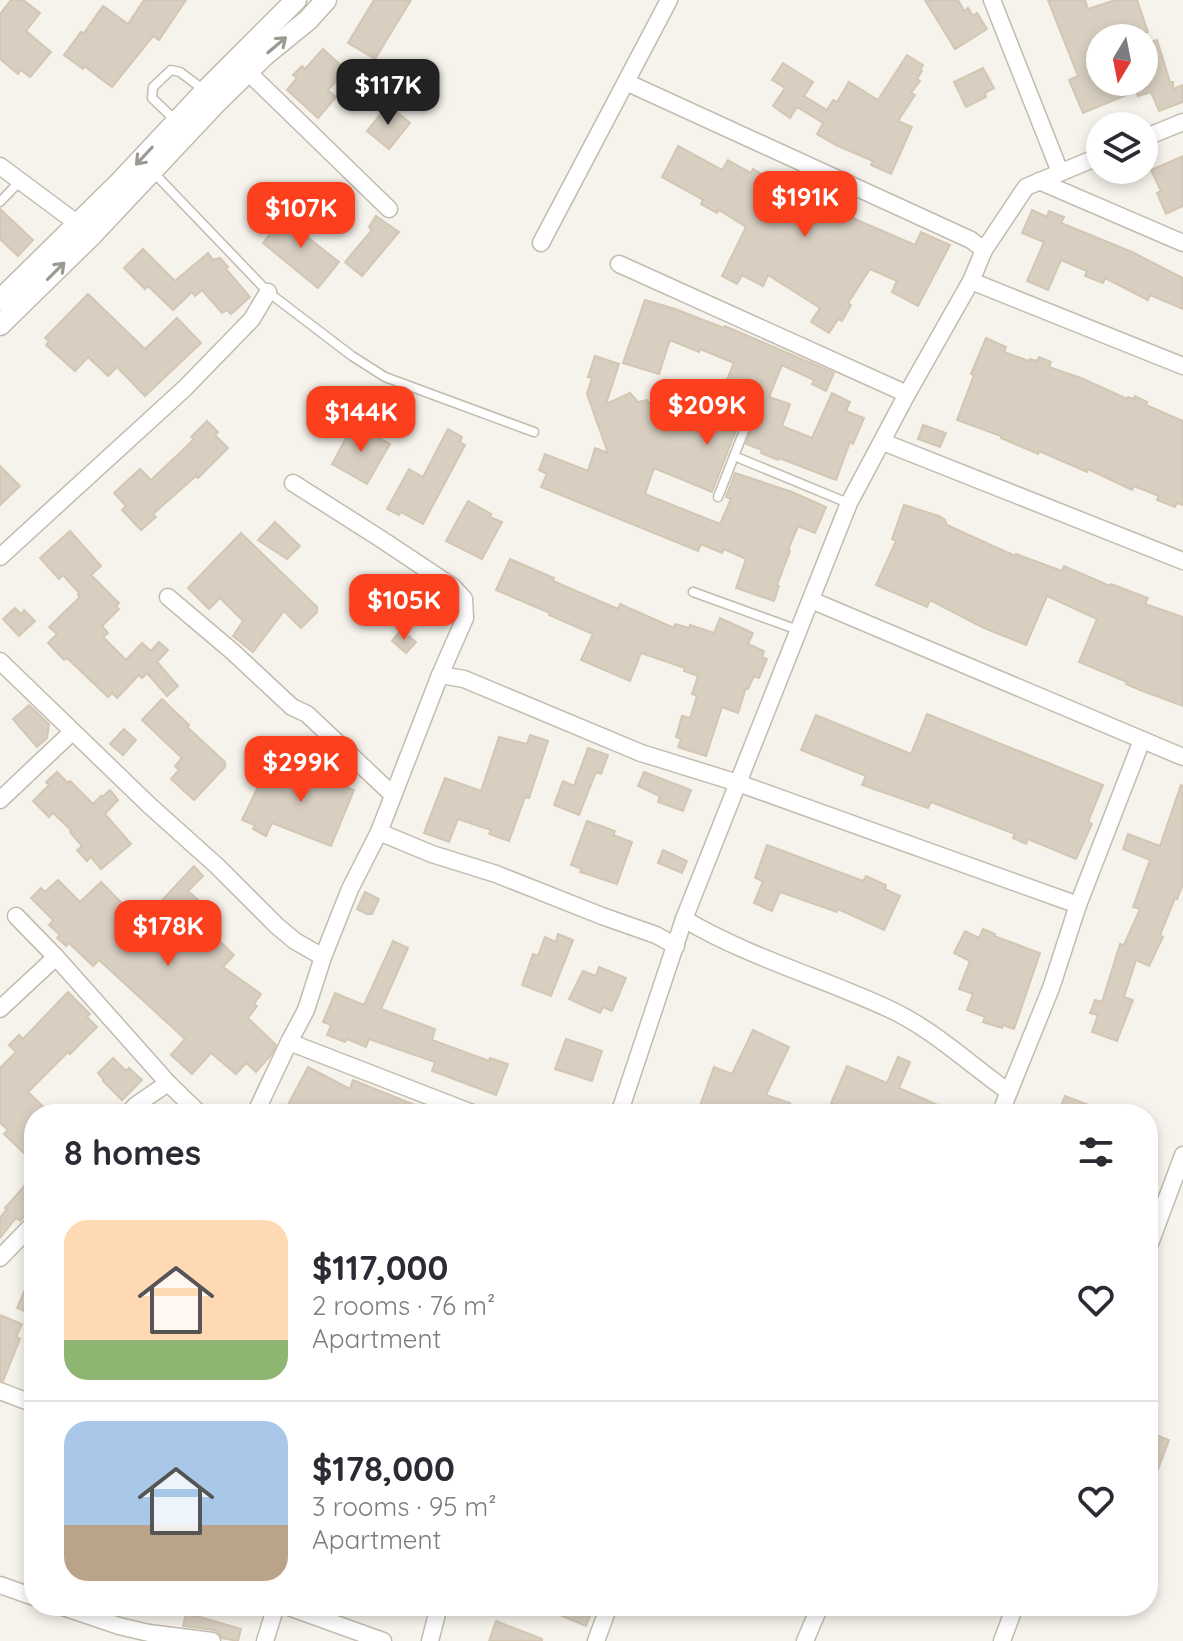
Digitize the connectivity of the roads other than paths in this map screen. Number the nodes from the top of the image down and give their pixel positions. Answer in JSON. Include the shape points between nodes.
{"nodes":[{"id":1,"x":296,"y":0,"type":"edge"},
{"id":2,"x":326,"y":0,"type":"edge"},
{"id":3,"x":669,"y":0,"type":"edge"},
{"id":4,"x":992,"y":0,"type":"edge"},
{"id":5,"x":248,"y":72,"type":"junction"},
{"id":6,"x":626,"y":82,"type":"junction"},
{"id":7,"x":205,"y":91,"type":"junction"},
{"id":8,"x":176,"y":122,"type":"junction"},
{"id":9,"x":1183,"y":122,"type":"edge"},
{"id":10,"x":1158,"y":132,"type":"edge"},
{"id":11,"x":1086,"y":162,"type":"edge"},
{"id":12,"x":0,"y":166,"type":"edge"},
{"id":13,"x":153,"y":171,"type":"junction"},
{"id":14,"x":1060,"y":172,"type":"junction"},
{"id":15,"x":21,"y":181,"type":"junction"},
{"id":16,"x":1039,"y":181,"type":"junction"},
{"id":17,"x":0,"y":202,"type":"edge"},
{"id":18,"x":389,"y":209,"type":"dead end"},
{"id":19,"x":78,"y":224,"type":"junction"},
{"id":20,"x":541,"y":243,"type":"dead end"},
{"id":21,"x":1183,"y":243,"type":"edge"},
{"id":22,"x":984,"y":250,"type":"junction"},
{"id":23,"x":619,"y":264,"type":"dead end"},
{"id":24,"x":971,"y":281,"type":"junction"},
{"id":25,"x":268,"y":292,"type":"junction"},
{"id":26,"x":0,"y":300,"type":"edge"},
{"id":27,"x":0,"y":325,"type":"edge"},
{"id":28,"x":1183,"y":366,"type":"edge"},
{"id":29,"x":907,"y":394,"type":"junction"},
{"id":30,"x":749,"y":418,"type":"dead end"},
{"id":31,"x":534,"y":432,"type":"dead end"},
{"id":32,"x":883,"y":442,"type":"junction"},
{"id":33,"x":734,"y":456,"type":"junction"},
{"id":34,"x":293,"y":483,"type":"dead end"},
{"id":35,"x":718,"y":497,"type":"dead end"},
{"id":36,"x":849,"y":503,"type":"junction"},
{"id":37,"x":0,"y":557,"type":"edge"},
{"id":38,"x":1183,"y":561,"type":"edge"},
{"id":39,"x":693,"y":592,"type":"dead end"},
{"id":40,"x":168,"y":597,"type":"dead end"},
{"id":41,"x":811,"y":600,"type":"junction"},
{"id":42,"x":799,"y":631,"type":"junction"},
{"id":43,"x":0,"y":661,"type":"edge"},
{"id":44,"x":440,"y":675,"type":"junction"},
{"id":45,"x":72,"y":732,"type":"junction"},
{"id":46,"x":1142,"y":740,"type":"junction"},
{"id":47,"x":1183,"y":757,"type":"edge"},
{"id":48,"x":738,"y":783,"type":"junction"},
{"id":49,"x":393,"y":795,"type":"junction"},
{"id":50,"x":0,"y":800,"type":"edge"},
{"id":51,"x":379,"y":832,"type":"junction"},
{"id":52,"x":1078,"y":905,"type":"junction"},
{"id":53,"x":16,"y":916,"type":"dead end"},
{"id":54,"x":684,"y":919,"type":"junction"},
{"id":55,"x":676,"y":946,"type":"junction"},
{"id":56,"x":56,"y":957,"type":"junction"},
{"id":57,"x":323,"y":957,"type":"junction"},
{"id":58,"x":0,"y":1009,"type":"edge"},
{"id":59,"x":289,"y":1042,"type":"junction"},
{"id":60,"x":168,"y":1083,"type":"junction"},
{"id":61,"x":1009,"y":1092,"type":"junction"},
{"id":62,"x":137,"y":1104,"type":"edge"},
{"id":63,"x":190,"y":1104,"type":"edge"},
{"id":64,"x":260,"y":1104,"type":"edge"},
{"id":65,"x":449,"y":1104,"type":"edge"},
{"id":66,"x":622,"y":1104,"type":"edge"},
{"id":67,"x":1004,"y":1104,"type":"edge"},
{"id":68,"x":1183,"y":1155,"type":"edge"},
{"id":69,"x":1158,"y":1222,"type":"edge"},
{"id":70,"x":24,"y":1236,"type":"edge"},
{"id":71,"x":0,"y":1258,"type":"edge"},
{"id":72,"x":0,"y":1391,"type":"edge"},
{"id":73,"x":24,"y":1400,"type":"edge"},
{"id":74,"x":0,"y":1585,"type":"edge"},
{"id":75,"x":24,"y":1593,"type":"edge"},
{"id":76,"x":92,"y":1616,"type":"edge"},
{"id":77,"x":273,"y":1616,"type":"edge"},
{"id":78,"x":314,"y":1616,"type":"edge"},
{"id":79,"x":436,"y":1616,"type":"edge"},
{"id":80,"x":605,"y":1616,"type":"edge"},
{"id":81,"x":816,"y":1616,"type":"edge"},
{"id":82,"x":1011,"y":1616,"type":"edge"},
{"id":83,"x":212,"y":1641,"type":"edge"},
{"id":84,"x":265,"y":1641,"type":"edge"},
{"id":85,"x":383,"y":1641,"type":"edge"},
{"id":86,"x":430,"y":1641,"type":"edge"},
{"id":87,"x":596,"y":1641,"type":"edge"},
{"id":88,"x":805,"y":1641,"type":"edge"},
{"id":89,"x":1002,"y":1641,"type":"edge"}],
"edges":[{"from":1,"to":7,"type":"street"},
{"from":5,"to":2,"type":"street","one_way":true},
{"from":3,"to":6,"type":"street"},
{"from":4,"to":14,"type":"street"},
{"from":5,"to":13,"type":"street"},
{"from":5,"to":18,"type":"street"},
{"from":6,"to":20,"type":"street"},
{"from":6,"to":22,"type":"street"},
{"from":7,"to":8,"type":"street"},
{"from":7,"to":8,"type":"lane","via":[[171,70],[153,87],[152,98]]},
{"from":8,"to":19,"type":"street","one_way":true},
{"from":9,"to":10,"type":"street"},
{"from":11,"to":14,"type":"street"},
{"from":12,"to":15,"type":"street"},
{"from":13,"to":25,"type":"lane"},
{"from":27,"to":13,"type":"street","one_way":true},
{"from":14,"to":16,"type":"street"},
{"from":15,"to":17,"type":"lane"},
{"from":15,"to":19,"type":"street"},
{"from":16,"to":21,"type":"street"},
{"from":16,"to":22,"type":"street","via":[[1026,187]]},
{"from":19,"to":26,"type":"street"},
{"from":22,"to":24,"type":"street"},
{"from":23,"to":29,"type":"street"},
{"from":24,"to":28,"type":"street"},
{"from":24,"to":29,"type":"street"},
{"from":25,"to":31,"type":"lane","via":[[385,377]]},
{"from":25,"to":37,"type":"street","via":[[252,319],[185,388]]},
{"from":29,"to":32,"type":"street"},
{"from":30,"to":33,"type":"lane"},
{"from":32,"to":36,"type":"street"},
{"from":32,"to":38,"type":"street"},
{"from":33,"to":35,"type":"lane"},
{"from":33,"to":36,"type":"lane"},
{"from":34,"to":44,"type":"street","via":[[464,599],[465,618]]},
{"from":36,"to":41,"type":"street"},
{"from":39,"to":42,"type":"lane"},
{"from":40,"to":49,"type":"street"},
{"from":41,"to":42,"type":"street"},
{"from":41,"to":46,"type":"street"},
{"from":42,"to":48,"type":"street"},
{"from":43,"to":45,"type":"street"},
{"from":44,"to":48,"type":"street","via":[[464,679],[641,753]]},
{"from":44,"to":49,"type":"street"},
{"from":45,"to":50,"type":"street"},
{"from":45,"to":57,"type":"street","via":[[277,926]]},
{"from":46,"to":47,"type":"street"},
{"from":46,"to":52,"type":"street"},
{"from":48,"to":52,"type":"street"},
{"from":48,"to":54,"type":"street"},
{"from":49,"to":51,"type":"street"},
{"from":51,"to":55,"type":"street"},
{"from":51,"to":57,"type":"street"},
{"from":52,"to":61,"type":"street"},
{"from":53,"to":56,"type":"street"},
{"from":54,"to":55,"type":"street"},
{"from":54,"to":61,"type":"street","via":[[724,941],[890,1009]]},
{"from":55,"to":66,"type":"street"},
{"from":56,"to":58,"type":"street"},
{"from":56,"to":60,"type":"street"},
{"from":57,"to":59,"type":"street"},
{"from":59,"to":64,"type":"street"},
{"from":59,"to":65,"type":"street"},
{"from":60,"to":62,"type":"street"},
{"from":60,"to":63,"type":"street"},
{"from":61,"to":67,"type":"street"},
{"from":68,"to":69,"type":"street"},
{"from":70,"to":71,"type":"street"},
{"from":72,"to":73,"type":"street"},
{"from":74,"to":75,"type":"street"},
{"from":76,"to":83,"type":"street","via":[[134,1629]]},
{"from":77,"to":84,"type":"street"},
{"from":78,"to":85,"type":"street"},
{"from":79,"to":86,"type":"street"},
{"from":80,"to":87,"type":"street"},
{"from":81,"to":88,"type":"street"},
{"from":82,"to":89,"type":"street"}]}
